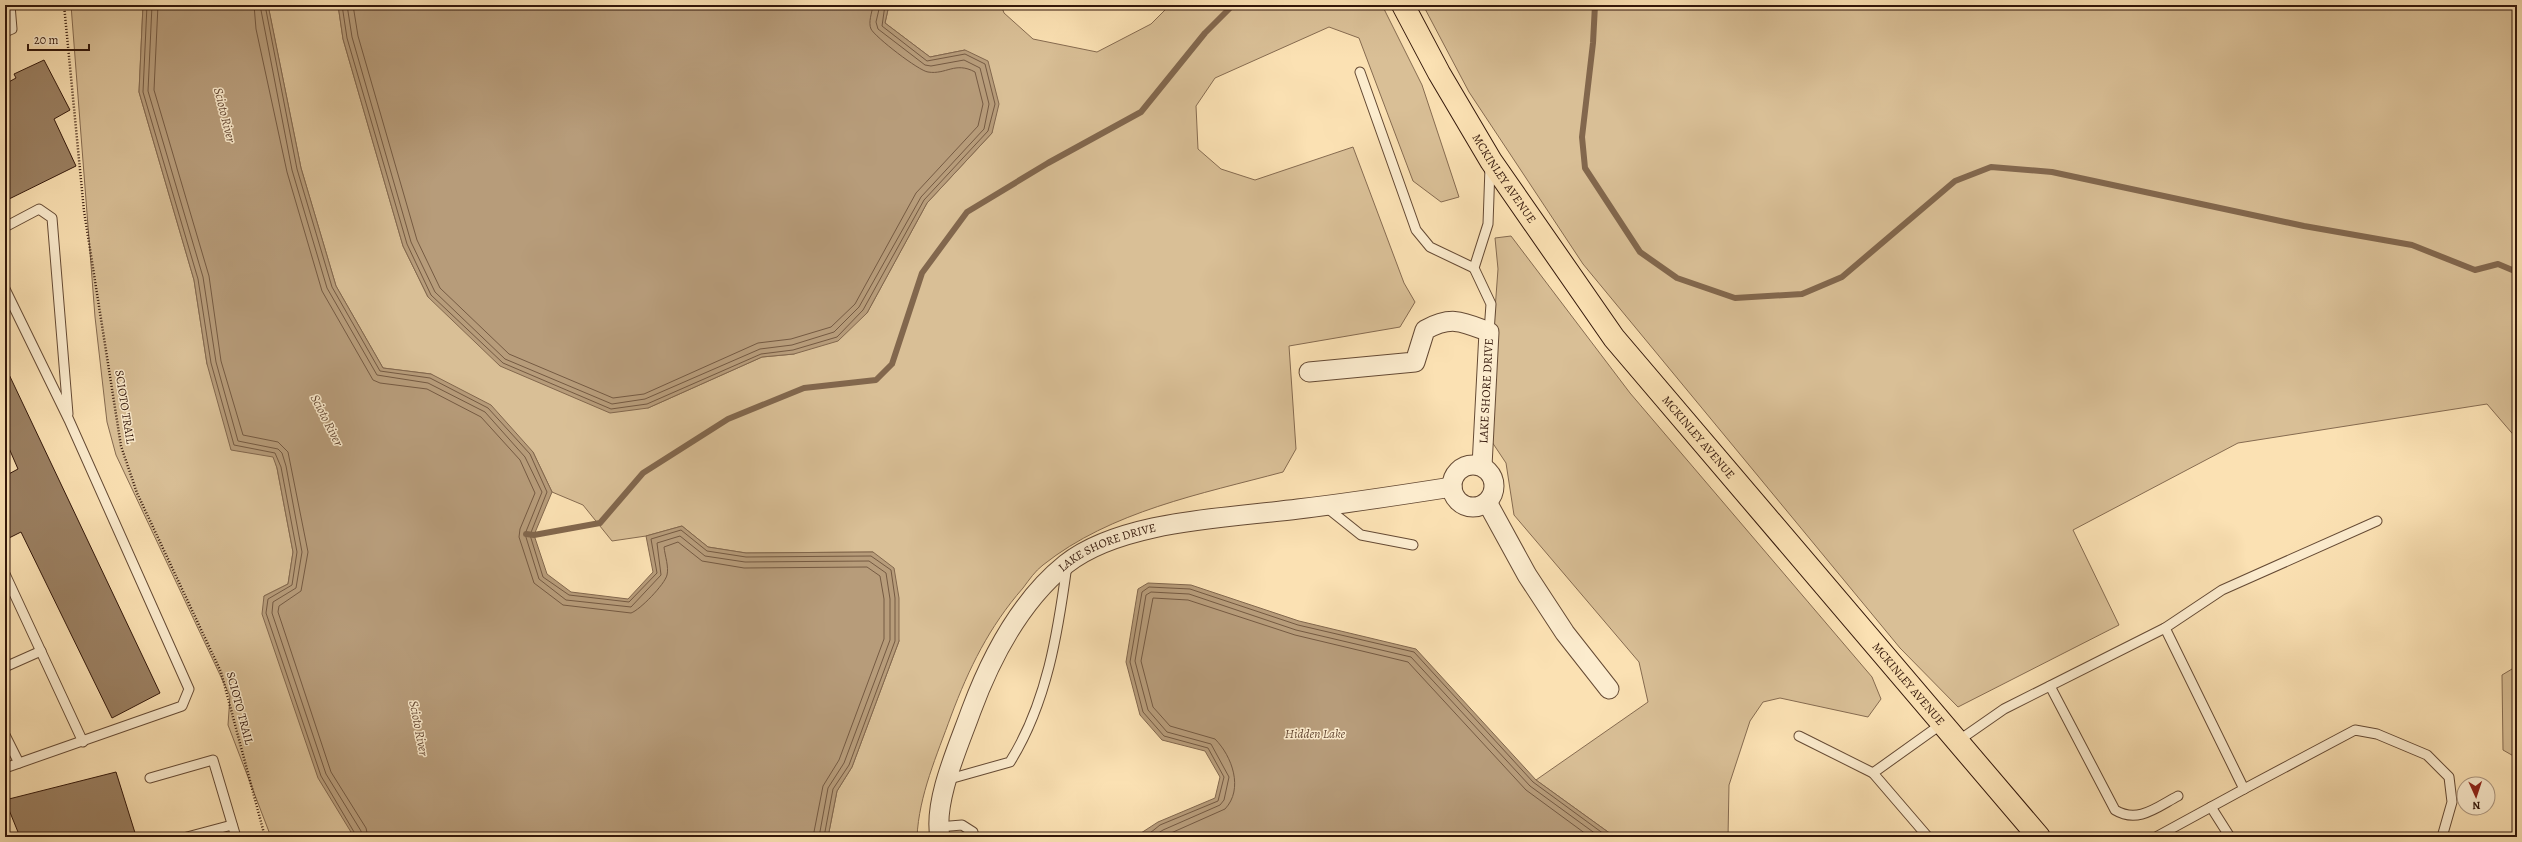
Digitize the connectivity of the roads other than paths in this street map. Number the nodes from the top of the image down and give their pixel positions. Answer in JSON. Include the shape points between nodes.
{"nodes":[{"id":1,"x":10,"y":5,"type":"edge"},
{"id":2,"x":1403,"y":5,"type":"edge"},
{"id":3,"x":5,"y":32,"type":"edge"},
{"id":4,"x":1360,"y":72,"type":"dead end"},
{"id":5,"x":1491,"y":161,"type":"junction"},
{"id":6,"x":5,"y":227,"type":"edge"},
{"id":7,"x":1474,"y":268,"type":"junction"},
{"id":8,"x":5,"y":289,"type":"edge"},
{"id":9,"x":1489,"y":332,"type":"junction"},
{"id":10,"x":1309,"y":372,"type":"dead end"},
{"id":11,"x":69,"y":420,"type":"junction"},
{"id":12,"x":1482,"y":466,"type":"junction"},
{"id":13,"x":1452,"y":487,"type":"junction"},
{"id":14,"x":1487,"y":502,"type":"junction"},
{"id":15,"x":1325,"y":506,"type":"junction"},
{"id":16,"x":2376,"y":521,"type":"dead end"},
{"id":17,"x":1413,"y":545,"type":"dead end"},
{"id":18,"x":1067,"y":564,"type":"junction"},
{"id":19,"x":5,"y":574,"type":"edge"},
{"id":20,"x":2164,"y":628,"type":"junction"},
{"id":21,"x":41,"y":651,"type":"junction"},
{"id":22,"x":5,"y":667,"type":"edge"},
{"id":23,"x":2050,"y":686,"type":"junction"},
{"id":24,"x":1608,"y":689,"type":"dead end"},
{"id":25,"x":1943,"y":723,"type":"junction"},
{"id":26,"x":5,"y":734,"type":"edge"},
{"id":27,"x":1799,"y":736,"type":"dead end"},
{"id":28,"x":1958,"y":741,"type":"junction"},
{"id":29,"x":83,"y":742,"type":"junction"},
{"id":30,"x":18,"y":763,"type":"junction"},
{"id":31,"x":5,"y":768,"type":"edge"},
{"id":32,"x":1873,"y":773,"type":"junction"},
{"id":33,"x":150,"y":778,"type":"dead end"},
{"id":34,"x":946,"y":780,"type":"junction"},
{"id":35,"x":2244,"y":789,"type":"junction"},
{"id":36,"x":2178,"y":796,"type":"dead end"},
{"id":37,"x":2211,"y":807,"type":"junction"},
{"id":38,"x":232,"y":825,"type":"junction"},
{"id":39,"x":939,"y":832,"type":"edge"},
{"id":40,"x":187,"y":837,"type":"edge"},
{"id":41,"x":236,"y":837,"type":"edge"},
{"id":42,"x":974,"y":837,"type":"edge"},
{"id":43,"x":1928,"y":837,"type":"edge"},
{"id":44,"x":2039,"y":837,"type":"edge"},
{"id":45,"x":2156,"y":837,"type":"edge"},
{"id":46,"x":2230,"y":837,"type":"edge"},
{"id":47,"x":2442,"y":837,"type":"edge"}],
"edges":[{"from":1,"to":3,"type":"lane","via":[[12,29]]},
{"from":2,"to":5,"type":"main road","name":"MCKINLEY AVENUE","via":[[1439,73]]},
{"from":4,"to":7,"type":"lane","via":[[1416,230],[1430,247]]},
{"from":5,"to":7,"type":"lane","via":[[1488,224]]},
{"from":5,"to":25,"type":"main road","name":"MCKINLEY AVENUE","via":[[1614,338]]},
{"from":6,"to":11,"type":"lane","via":[[39,209],[52,218]]},
{"from":7,"to":9,"type":"lane","via":[[1491,304]]},
{"from":8,"to":11,"type":"lane"},
{"from":9,"to":10,"type":"street","name":"LAKE SHORE DRIVE","via":[[1457,320],[1439,323],[1425,330],[1415,362]]},
{"from":9,"to":12,"type":"street","name":"LAKE SHORE DRIVE"},
{"from":11,"to":29,"type":"lane","via":[[189,689],[182,706]]},
{"from":12,"to":13,"type":"street","via":[[1468,465],[1461,468],[1456,473]]},
{"from":12,"to":14,"type":"street","via":[[1494,482],[1494,490]]},
{"from":13,"to":14,"type":"street","via":[[1454,494],[1465,505],[1480,506]]},
{"from":13,"to":15,"type":"street","name":"LAKE SHORE DRIVE"},
{"from":14,"to":24,"type":"street","via":[[1527,575],[1565,633]]},
{"from":15,"to":17,"type":"lane","via":[[1361,535]]},
{"from":15,"to":18,"type":"street","name":"LAKE SHORE DRIVE","via":[[1166,526],[1114,539],[1087,551]]},
{"from":16,"to":20,"type":"lane","via":[[2222,590]]},
{"from":18,"to":34,"type":"street","name":"LAKE SHORE DRIVE","via":[[1043,585],[1026,605],[1001,645],[978,691]]},
{"from":18,"to":34,"type":"lane","via":[[1061,610],[1046,680],[1021,745],[1010,762]]},
{"from":19,"to":21,"type":"lane"},
{"from":20,"to":23,"type":"lane"},
{"from":20,"to":35,"type":"lane"},
{"from":21,"to":22,"type":"lane"},
{"from":21,"to":29,"type":"lane"},
{"from":23,"to":28,"type":"lane","via":[[2004,709]]},
{"from":23,"to":36,"type":"lane","via":[[2116,810],[2126,816],[2141,815]]},
{"from":25,"to":28,"type":"main road","name":"MCKINLEY AVENUE"},
{"from":25,"to":32,"type":"lane"},
{"from":26,"to":30,"type":"lane"},
{"from":27,"to":32,"type":"lane"},
{"from":28,"to":44,"type":"main road","name":"MCKINLEY AVENUE"},
{"from":29,"to":30,"type":"lane"},
{"from":30,"to":31,"type":"lane"},
{"from":32,"to":43,"type":"lane"},
{"from":33,"to":38,"type":"lane","via":[[213,760]]},
{"from":34,"to":39,"type":"street","name":"LAKE SHORE DRIVE"},
{"from":35,"to":37,"type":"lane"},
{"from":35,"to":47,"type":"lane","via":[[2355,730],[2377,734],[2427,755],[2448,777],[2452,802]]},
{"from":37,"to":45,"type":"lane"},
{"from":37,"to":46,"type":"lane"},
{"from":38,"to":40,"type":"lane"},
{"from":38,"to":41,"type":"lane"},
{"from":39,"to":42,"type":"lane","via":[[962,825],[973,832]]}]}
